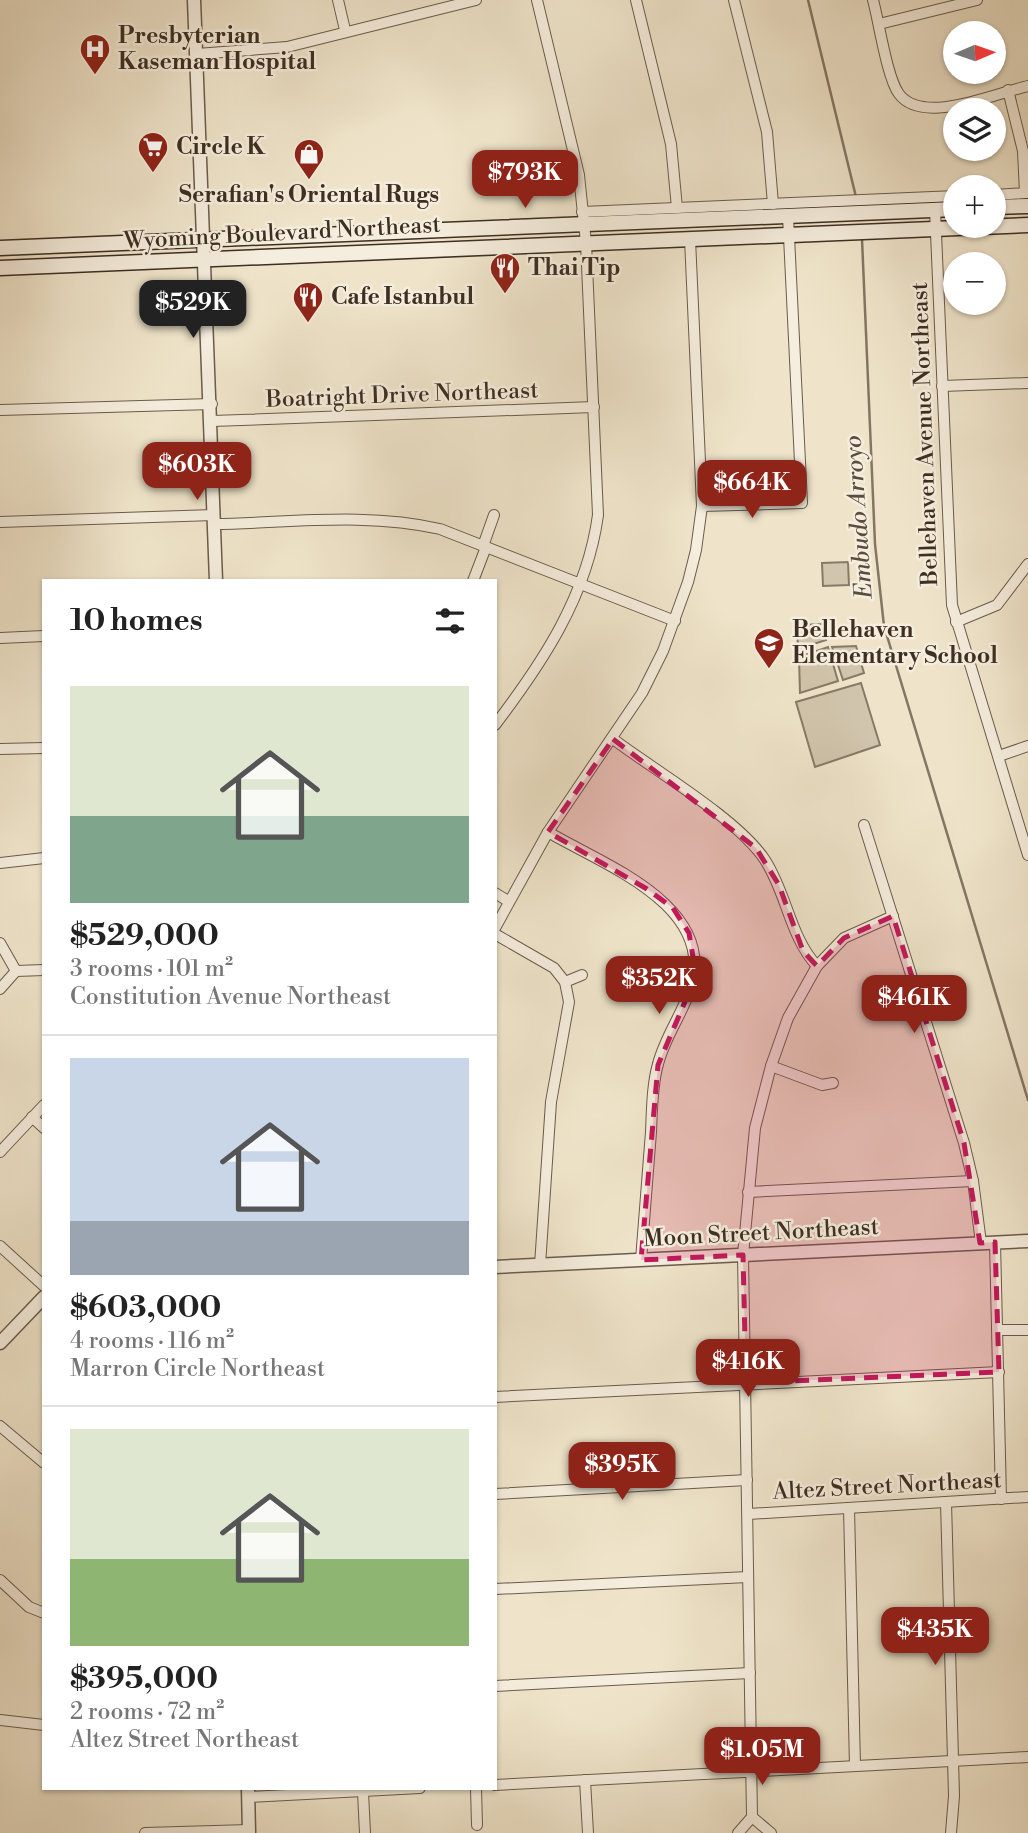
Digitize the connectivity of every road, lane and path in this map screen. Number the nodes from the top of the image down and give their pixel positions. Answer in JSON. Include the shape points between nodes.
{"nodes":[{"id":1,"x":194,"y":0,"type":"edge"},
{"id":2,"x":338,"y":0,"type":"edge"},
{"id":3,"x":476,"y":0,"type":"edge"},
{"id":4,"x":537,"y":0,"type":"edge"},
{"id":5,"x":636,"y":0,"type":"edge"},
{"id":6,"x":734,"y":0,"type":"edge"},
{"id":7,"x":873,"y":0,"type":"edge"},
{"id":8,"x":977,"y":0,"type":"edge"},
{"id":9,"x":439,"y":4,"type":"edge"},
{"id":10,"x":879,"y":24,"type":"junction"},
{"id":11,"x":345,"y":30,"type":"junction"},
{"id":12,"x":197,"y":54,"type":"junction"},
{"id":13,"x":1028,"y":86,"type":"edge"},
{"id":14,"x":1008,"y":90,"type":"junction"},
{"id":15,"x":1006,"y":196,"type":"edge"},
{"id":16,"x":1027,"y":197,"type":"edge"},
{"id":17,"x":943,"y":198,"type":"edge"},
{"id":18,"x":1006,"y":203,"type":"edge"},
{"id":19,"x":773,"y":204,"type":"junction"},
{"id":20,"x":877,"y":206,"type":"junction"},
{"id":21,"x":845,"y":207,"type":"junction"},
{"id":22,"x":677,"y":208,"type":"junction"},
{"id":23,"x":935,"y":209,"type":"junction"},
{"id":24,"x":943,"y":209,"type":"edge"},
{"id":25,"x":788,"y":216,"type":"junction"},
{"id":26,"x":584,"y":218,"type":"junction"},
{"id":27,"x":1028,"y":225,"type":"edge"},
{"id":28,"x":936,"y":229,"type":"junction"},
{"id":29,"x":789,"y":235,"type":"junction"},
{"id":30,"x":205,"y":239,"type":"junction"},
{"id":31,"x":690,"y":239,"type":"junction"},
{"id":32,"x":586,"y":243,"type":"junction"},
{"id":33,"x":0,"y":248,"type":"edge"},
{"id":34,"x":206,"y":258,"type":"junction"},
{"id":35,"x":0,"y":268,"type":"edge"},
{"id":36,"x":1028,"y":383,"type":"edge"},
{"id":37,"x":942,"y":386,"type":"junction"},
{"id":38,"x":212,"y":404,"type":"junction"},
{"id":39,"x":594,"y":407,"type":"junction"},
{"id":40,"x":0,"y":410,"type":"edge"},
{"id":41,"x":212,"y":421,"type":"junction"},
{"id":42,"x":702,"y":506,"type":"junction"},
{"id":43,"x":494,"y":515,"type":"dead end"},
{"id":44,"x":214,"y":519,"type":"junction"},
{"id":45,"x":0,"y":523,"type":"edge"},
{"id":46,"x":484,"y":547,"type":"junction"},
{"id":47,"x":1028,"y":564,"type":"edge"},
{"id":48,"x":216,"y":579,"type":"edge"},
{"id":49,"x":474,"y":579,"type":"edge"},
{"id":50,"x":579,"y":584,"type":"junction"},
{"id":51,"x":675,"y":621,"type":"junction"},
{"id":52,"x":956,"y":622,"type":"junction"},
{"id":53,"x":42,"y":636,"type":"edge"},
{"id":54,"x":0,"y":638,"type":"edge"},
{"id":55,"x":497,"y":722,"type":"edge"},
{"id":56,"x":612,"y":739,"type":"junction"},
{"id":57,"x":1028,"y":747,"type":"edge"},
{"id":58,"x":42,"y":748,"type":"edge"},
{"id":59,"x":0,"y":749,"type":"edge"},
{"id":60,"x":999,"y":756,"type":"junction"},
{"id":61,"x":864,"y":825,"type":"dead end"},
{"id":62,"x":548,"y":832,"type":"junction"},
{"id":63,"x":1028,"y":855,"type":"edge"},
{"id":64,"x":42,"y":858,"type":"edge"},
{"id":65,"x":0,"y":863,"type":"edge"},
{"id":66,"x":497,"y":894,"type":"edge"},
{"id":67,"x":508,"y":901,"type":"junction"},
{"id":68,"x":892,"y":916,"type":"junction"},
{"id":69,"x":497,"y":924,"type":"edge"},
{"id":70,"x":497,"y":935,"type":"edge"},
{"id":71,"x":0,"y":943,"type":"edge"},
{"id":72,"x":817,"y":966,"type":"junction"},
{"id":73,"x":42,"y":970,"type":"edge"},
{"id":74,"x":16,"y":971,"type":"junction"},
{"id":75,"x":582,"y":975,"type":"dead end"},
{"id":76,"x":565,"y":982,"type":"junction"},
{"id":77,"x":0,"y":989,"type":"edge"},
{"id":78,"x":771,"y":1066,"type":"junction"},
{"id":79,"x":833,"y":1083,"type":"dead end"},
{"id":80,"x":42,"y":1107,"type":"edge"},
{"id":81,"x":32,"y":1117,"type":"junction"},
{"id":82,"x":42,"y":1126,"type":"edge"},
{"id":83,"x":0,"y":1152,"type":"edge"},
{"id":84,"x":973,"y":1181,"type":"junction"},
{"id":85,"x":748,"y":1192,"type":"junction"},
{"id":86,"x":1028,"y":1241,"type":"edge"},
{"id":87,"x":995,"y":1242,"type":"junction"},
{"id":88,"x":981,"y":1243,"type":"junction"},
{"id":89,"x":0,"y":1246,"type":"edge"},
{"id":90,"x":743,"y":1255,"type":"junction"},
{"id":91,"x":641,"y":1260,"type":"junction"},
{"id":92,"x":540,"y":1265,"type":"junction"},
{"id":93,"x":497,"y":1267,"type":"edge"},
{"id":94,"x":42,"y":1284,"type":"edge"},
{"id":95,"x":42,"y":1299,"type":"edge"},
{"id":96,"x":998,"y":1329,"type":"junction"},
{"id":97,"x":1028,"y":1330,"type":"edge"},
{"id":98,"x":0,"y":1343,"type":"edge"},
{"id":99,"x":999,"y":1372,"type":"junction"},
{"id":100,"x":746,"y":1383,"type":"junction"},
{"id":101,"x":497,"y":1397,"type":"edge"},
{"id":102,"x":0,"y":1426,"type":"edge"},
{"id":103,"x":42,"y":1463,"type":"edge"},
{"id":104,"x":747,"y":1480,"type":"junction"},
{"id":105,"x":497,"y":1494,"type":"edge"},
{"id":106,"x":1028,"y":1497,"type":"edge"},
{"id":107,"x":1001,"y":1499,"type":"junction"},
{"id":108,"x":946,"y":1502,"type":"junction"},
{"id":109,"x":849,"y":1508,"type":"junction"},
{"id":110,"x":748,"y":1514,"type":"junction"},
{"id":111,"x":748,"y":1577,"type":"junction"},
{"id":112,"x":0,"y":1580,"type":"edge"},
{"id":113,"x":497,"y":1589,"type":"edge"},
{"id":114,"x":42,"y":1612,"type":"edge"},
{"id":115,"x":750,"y":1673,"type":"junction"},
{"id":116,"x":497,"y":1686,"type":"edge"},
{"id":117,"x":0,"y":1720,"type":"edge"},
{"id":118,"x":42,"y":1725,"type":"edge"},
{"id":119,"x":1028,"y":1757,"type":"edge"},
{"id":120,"x":953,"y":1761,"type":"junction"},
{"id":121,"x":855,"y":1766,"type":"junction"},
{"id":122,"x":752,"y":1772,"type":"junction"},
{"id":123,"x":585,"y":1780,"type":"junction"},
{"id":124,"x":497,"y":1785,"type":"edge"},
{"id":125,"x":349,"y":1790,"type":"edge"},
{"id":126,"x":392,"y":1790,"type":"edge"},
{"id":127,"x":476,"y":1790,"type":"edge"},
{"id":128,"x":363,"y":1792,"type":"junction"},
{"id":129,"x":248,"y":1793,"type":"edge"},
{"id":130,"x":752,"y":1817,"type":"junction"},
{"id":131,"x":477,"y":1825,"type":"dead end"},
{"id":132,"x":249,"y":1831,"type":"edge"},
{"id":133,"x":145,"y":1833,"type":"edge"},
{"id":134,"x":365,"y":1833,"type":"edge"},
{"id":135,"x":588,"y":1833,"type":"edge"},
{"id":136,"x":738,"y":1833,"type":"edge"},
{"id":137,"x":771,"y":1833,"type":"edge"},
{"id":138,"x":951,"y":1833,"type":"edge"}],
"edges":[{"from":1,"to":12,"type":"street"},
{"from":2,"to":11,"type":"street"},
{"from":3,"to":9,"type":"street"},
{"from":4,"to":26,"type":"street","via":[[576,155]]},
{"from":5,"to":22,"type":"street","via":[[671,144]]},
{"from":6,"to":19,"type":"street","via":[[767,132]]},
{"from":7,"to":10,"type":"street"},
{"from":8,"to":10,"type":"street"},
{"from":9,"to":11,"type":"street"},
{"from":10,"to":14,"type":"street","via":[[899,94],[911,104],[939,109]]},
{"from":11,"to":12,"type":"street","via":[[287,47]]},
{"from":12,"to":30,"type":"street"},
{"from":13,"to":14,"type":"street"},
{"from":14,"to":16,"type":"street","via":[[1023,151]]},
{"from":15,"to":16,"type":"street"},
{"from":16,"to":18,"type":"main road"},
{"from":17,"to":20,"type":"street"},
{"from":19,"to":21,"type":"street"},
{"from":19,"to":22,"type":"street"},
{"from":20,"to":21,"type":"main road","name":"Wyoming Boulevard Northeast"},
{"from":20,"to":23,"type":"main road","name":"Wyoming Boulevard Northeast"},
{"from":21,"to":25,"type":"main road","name":"Wyoming Boulevard Northeast"},
{"from":22,"to":26,"type":"street"},
{"from":23,"to":24,"type":"main road","name":"Wyoming Boulevard Northeast"},
{"from":23,"to":28,"type":"street","name":"Bellehaven Avenue Northeast"},
{"from":25,"to":26,"type":"main road","name":"Wyoming Boulevard Northeast"},
{"from":25,"to":29,"type":"street"},
{"from":26,"to":30,"type":"main road","name":"Wyoming Boulevard Northeast"},
{"from":26,"to":32,"type":"street"},
{"from":27,"to":28,"type":"main road","name":"Wyoming Boulevard Northeast"},
{"from":28,"to":29,"type":"main road","name":"Wyoming Boulevard Northeast"},
{"from":28,"to":37,"type":"street","name":"Bellehaven Avenue Northeast"},
{"from":29,"to":31,"type":"main road","name":"Wyoming Boulevard Northeast"},
{"from":29,"to":42,"type":"street","via":[[802,503]]},
{"from":30,"to":33,"type":"main road","name":"Wyoming Boulevard Northeast"},
{"from":30,"to":34,"type":"street"},
{"from":31,"to":32,"type":"main road","name":"Wyoming Boulevard Northeast"},
{"from":31,"to":42,"type":"street"},
{"from":32,"to":34,"type":"main road","name":"Wyoming Boulevard Northeast"},
{"from":32,"to":39,"type":"street"},
{"from":34,"to":35,"type":"main road","name":"Wyoming Boulevard Northeast"},
{"from":34,"to":38,"type":"street"},
{"from":36,"to":37,"type":"street"},
{"from":37,"to":52,"type":"street","name":"Bellehaven Avenue Northeast"},
{"from":38,"to":40,"type":"street"},
{"from":38,"to":41,"type":"street"},
{"from":39,"to":41,"type":"street","name":"Boatright Drive Northeast"},
{"from":39,"to":50,"type":"street","via":[[598,516],[595,540]]},
{"from":41,"to":44,"type":"street"},
{"from":42,"to":51,"type":"street","via":[[696,550]]},
{"from":43,"to":46,"type":"street"},
{"from":44,"to":45,"type":"street"},
{"from":44,"to":46,"type":"street","via":[[376,520],[440,529]]},
{"from":44,"to":48,"type":"street"},
{"from":46,"to":49,"type":"street"},
{"from":46,"to":50,"type":"street"},
{"from":47,"to":52,"type":"street","via":[[997,605]]},
{"from":50,"to":51,"type":"street"},
{"from":50,"to":55,"type":"street","via":[[554,644]]},
{"from":51,"to":56,"type":"street","via":[[651,676]]},
{"from":52,"to":60,"type":"street","name":"Bellehaven Avenue Northeast"},
{"from":53,"to":54,"type":"street"},
{"from":56,"to":62,"type":"street"},
{"from":56,"to":72,"type":"street","via":[[756,848],[779,885],[803,951]]},
{"from":57,"to":60,"type":"street"},
{"from":58,"to":59,"type":"street"},
{"from":60,"to":63,"type":"street","name":"Bellehaven Avenue Northeast"},
{"from":61,"to":68,"type":"street"},
{"from":62,"to":67,"type":"street"},
{"from":62,"to":91,"type":"street","via":[[647,889],[673,908],[689,933],[694,963],[690,990],[657,1065]]},
{"from":64,"to":65,"type":"street"},
{"from":66,"to":67,"type":"street"},
{"from":67,"to":69,"type":"street"},
{"from":68,"to":72,"type":"street","via":[[844,938]]},
{"from":68,"to":84,"type":"street"},
{"from":70,"to":76,"type":"street","via":[[537,956]]},
{"from":71,"to":74,"type":"street"},
{"from":72,"to":78,"type":"street","via":[[788,1018]]},
{"from":73,"to":74,"type":"street"},
{"from":74,"to":77,"type":"street"},
{"from":75,"to":76,"type":"street"},
{"from":76,"to":92,"type":"street","via":[[568,1019],[551,1102]]},
{"from":78,"to":79,"type":"street","via":[[822,1085]]},
{"from":78,"to":85,"type":"street","via":[[755,1128]]},
{"from":80,"to":81,"type":"street"},
{"from":81,"to":82,"type":"street"},
{"from":81,"to":83,"type":"street"},
{"from":84,"to":85,"type":"street"},
{"from":84,"to":88,"type":"street"},
{"from":85,"to":90,"type":"street"},
{"from":86,"to":87,"type":"street","name":"Moon Street Northeast"},
{"from":87,"to":88,"type":"street","name":"Moon Street Northeast"},
{"from":87,"to":96,"type":"street"},
{"from":88,"to":90,"type":"street","name":"Moon Street Northeast"},
{"from":89,"to":94,"type":"street"},
{"from":90,"to":91,"type":"street","name":"Moon Street Northeast"},
{"from":90,"to":100,"type":"street"},
{"from":91,"to":92,"type":"street","name":"Moon Street Northeast"},
{"from":92,"to":93,"type":"street","name":"Moon Street Northeast"},
{"from":95,"to":98,"type":"street"},
{"from":96,"to":97,"type":"street"},
{"from":96,"to":99,"type":"street"},
{"from":99,"to":100,"type":"street"},
{"from":99,"to":107,"type":"street"},
{"from":100,"to":101,"type":"street"},
{"from":100,"to":104,"type":"street"},
{"from":102,"to":103,"type":"street"},
{"from":104,"to":105,"type":"street","name":"Altez Street Northeast"},
{"from":104,"to":110,"type":"street"},
{"from":106,"to":107,"type":"street","name":"Altez Street Northeast"},
{"from":107,"to":108,"type":"street","name":"Altez Street Northeast"},
{"from":108,"to":109,"type":"street","name":"Altez Street Northeast"},
{"from":108,"to":120,"type":"street"},
{"from":109,"to":110,"type":"street","name":"Altez Street Northeast"},
{"from":109,"to":121,"type":"street"},
{"from":110,"to":111,"type":"street"},
{"from":111,"to":113,"type":"street"},
{"from":111,"to":115,"type":"street"},
{"from":112,"to":114,"type":"street","via":[[29,1608]]},
{"from":115,"to":116,"type":"street"},
{"from":115,"to":122,"type":"street"},
{"from":117,"to":118,"type":"street"},
{"from":119,"to":120,"type":"street"},
{"from":120,"to":121,"type":"street"},
{"from":120,"to":138,"type":"street"},
{"from":121,"to":122,"type":"street"},
{"from":122,"to":123,"type":"street"},
{"from":122,"to":130,"type":"street"},
{"from":123,"to":124,"type":"street"},
{"from":123,"to":135,"type":"street"},
{"from":125,"to":128,"type":"street"},
{"from":125,"to":129,"type":"street"},
{"from":126,"to":128,"type":"street"},
{"from":127,"to":131,"type":"street"},
{"from":128,"to":134,"type":"street"},
{"from":129,"to":132,"type":"street"},
{"from":130,"to":136,"type":"street"},
{"from":130,"to":137,"type":"street"},
{"from":132,"to":133,"type":"street"}]}
